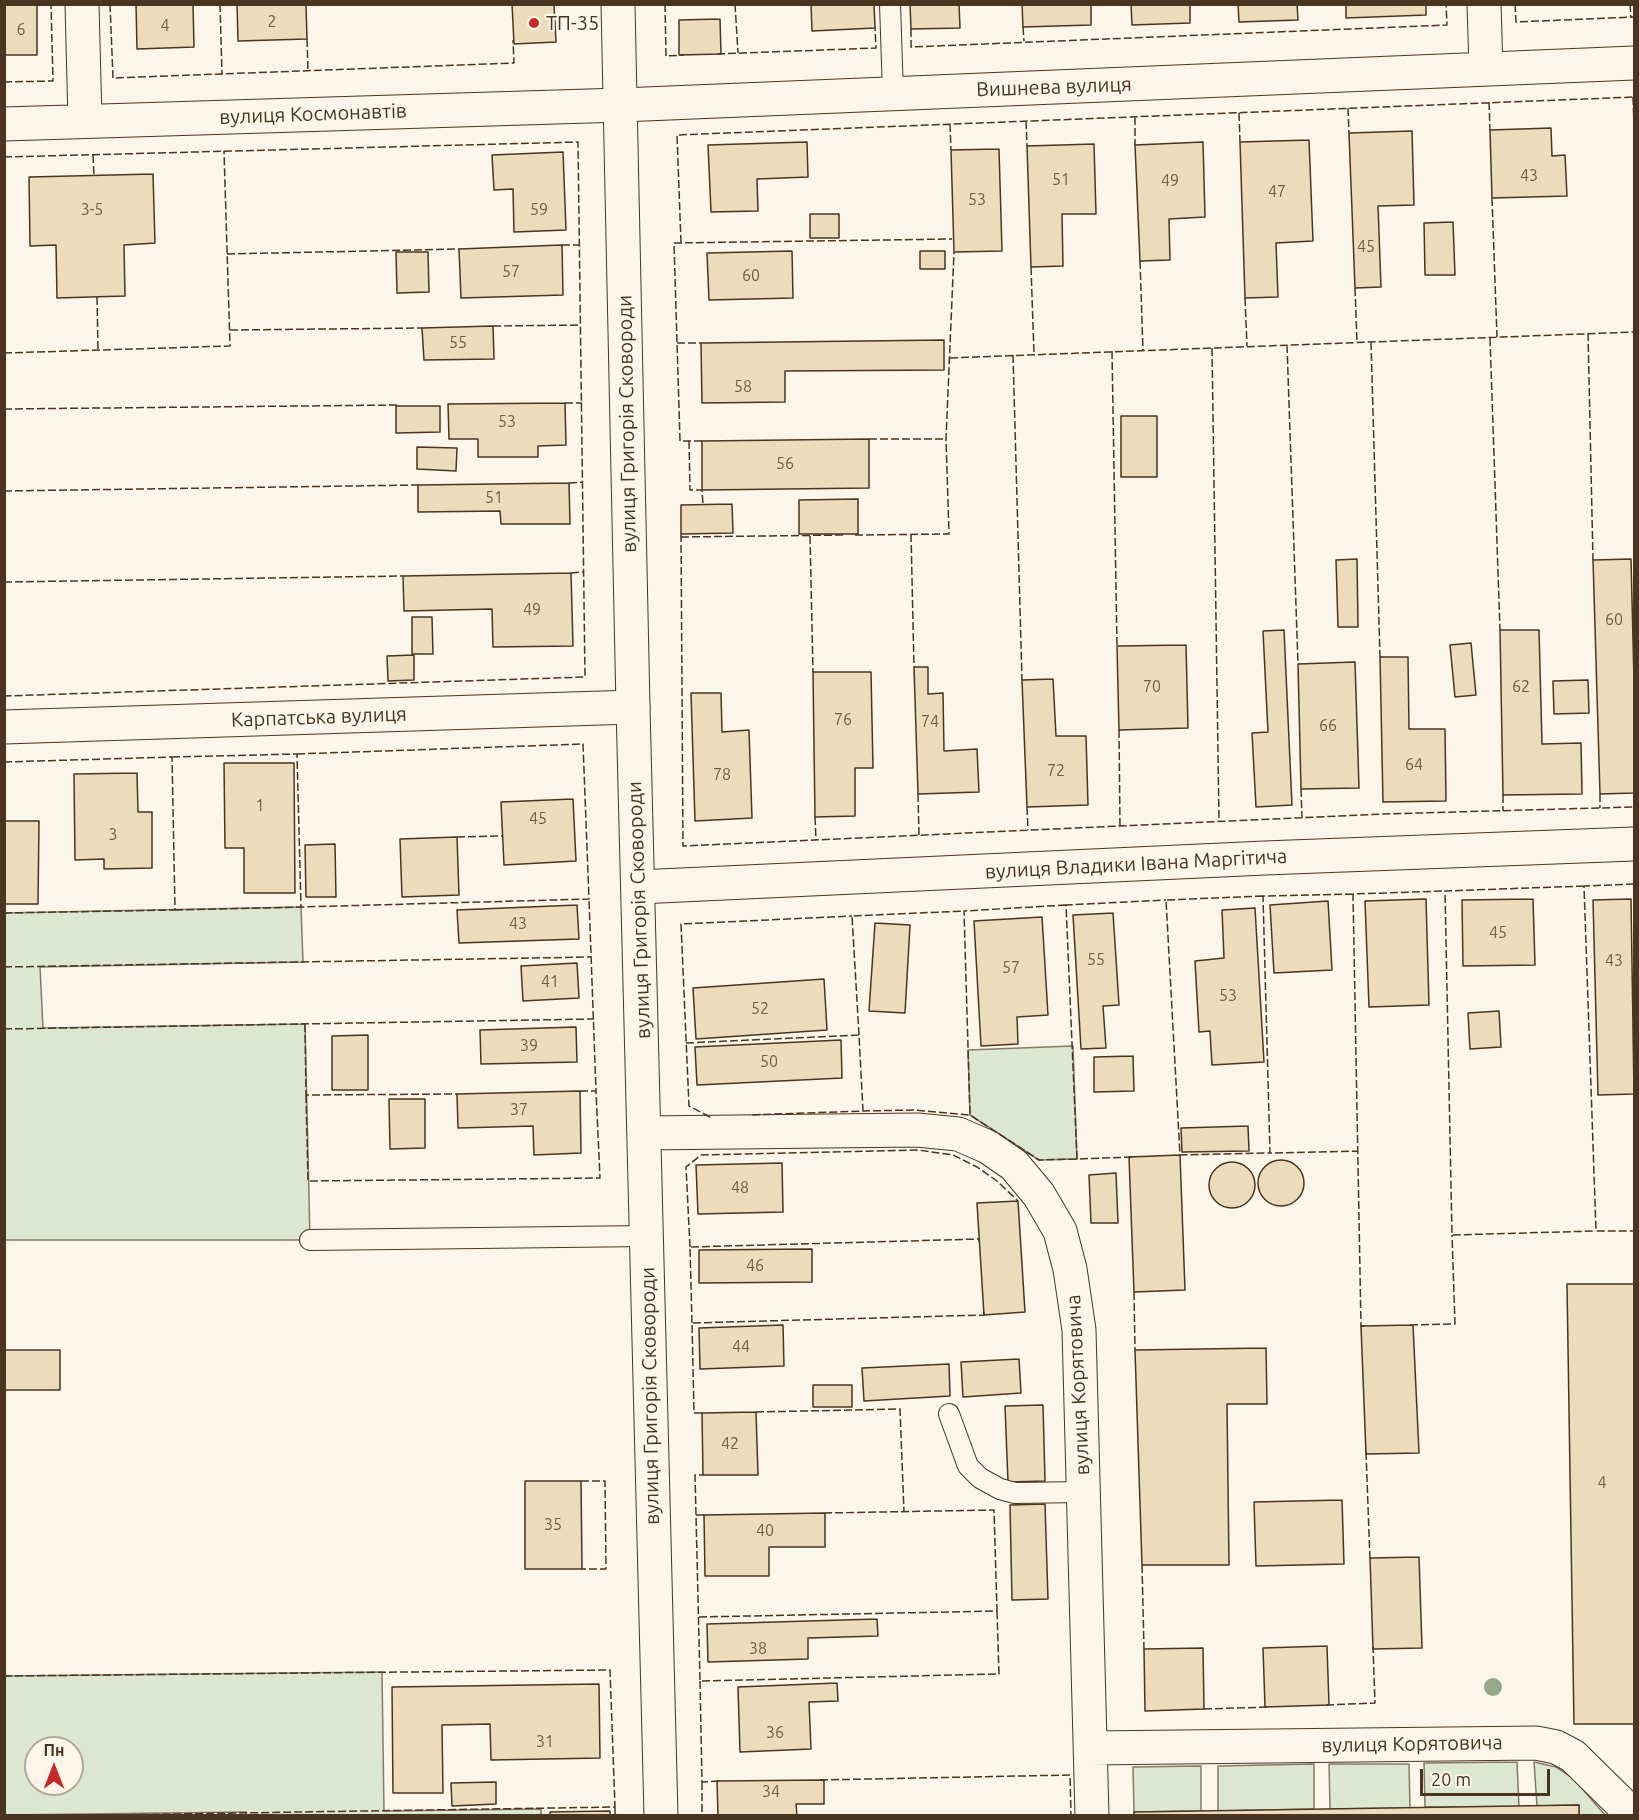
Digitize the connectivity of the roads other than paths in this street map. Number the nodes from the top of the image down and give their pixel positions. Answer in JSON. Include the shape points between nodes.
{"nodes":[{"id":1,"x":81,"y":4,"type":"edge"},
{"id":2,"x":618,"y":4,"type":"edge"},
{"id":3,"x":890,"y":4,"type":"edge"},
{"id":4,"x":1484,"y":4,"type":"edge"},
{"id":5,"x":1635,"y":63,"type":"edge"},
{"id":6,"x":1486,"y":69,"type":"junction"},
{"id":7,"x":894,"y":94,"type":"junction"},
{"id":8,"x":621,"y":105,"type":"junction"},
{"id":9,"x":85,"y":121,"type":"junction"},
{"id":10,"x":4,"y":124,"type":"edge"},
{"id":11,"x":633,"y":706,"type":"junction"},
{"id":12,"x":4,"y":727,"type":"edge"},
{"id":13,"x":1635,"y":844,"type":"edge"},
{"id":14,"x":638,"y":887,"type":"junction"},
{"id":15,"x":645,"y":1133,"type":"junction"},
{"id":16,"x":647,"y":1236,"type":"junction"},
{"id":17,"x":310,"y":1240,"type":"dead end"},
{"id":18,"x":949,"y":1414,"type":"dead end"},
{"id":19,"x":1083,"y":1492,"type":"junction"},
{"id":20,"x":1091,"y":1748,"type":"junction"},
{"id":21,"x":661,"y":1815,"type":"edge"},
{"id":22,"x":1092,"y":1815,"type":"edge"},
{"id":23,"x":1634,"y":1815,"type":"edge"}],
"edges":[{"from":1,"to":9,"type":"street"},
{"from":2,"to":8,"type":"street","name":"вулиця Григорія Сковороди"},
{"from":3,"to":7,"type":"lane"},
{"from":4,"to":6,"type":"street"},
{"from":5,"to":6,"type":"street","name":"Вишнева вулиця"},
{"from":6,"to":7,"type":"street","name":"Вишнева вулиця"},
{"from":7,"to":8,"type":"street","name":"Вишнева вулиця"},
{"from":8,"to":9,"type":"street","name":"вулиця Космонавтів"},
{"from":8,"to":11,"type":"street","name":"вулиця Григорія Сковороди"},
{"from":9,"to":10,"type":"street","name":"вулиця Космонавтів"},
{"from":11,"to":12,"type":"street","name":"Карпатська вулиця"},
{"from":11,"to":14,"type":"street","name":"вулиця Григорія Сковороди"},
{"from":13,"to":14,"type":"street","name":"вулиця Владики Івана Маргітича"},
{"from":14,"to":15,"type":"street","name":"вулиця Григорія Сковороди"},
{"from":15,"to":16,"type":"street","name":"вулиця Григорія Сковороди"},
{"from":15,"to":19,"type":"street","name":"вулиця Корятовича","via":[[917,1130],[958,1134],[988,1147],[1014,1165],[1039,1195],[1060,1231],[1070,1269],[1079,1330]]},
{"from":16,"to":17,"type":"lane"},
{"from":16,"to":21,"type":"street","name":"вулиця Григорія Сковороди"},
{"from":18,"to":19,"type":"lane","via":[[968,1466],[980,1478],[1015,1493]]},
{"from":19,"to":20,"type":"street","name":"вулиця Корятовича"},
{"from":20,"to":22,"type":"street","name":"вулиця Корятовича"},
{"from":20,"to":23,"type":"street","name":"вулиця Корятовича","via":[[1536,1743],[1573,1756]]}]}
